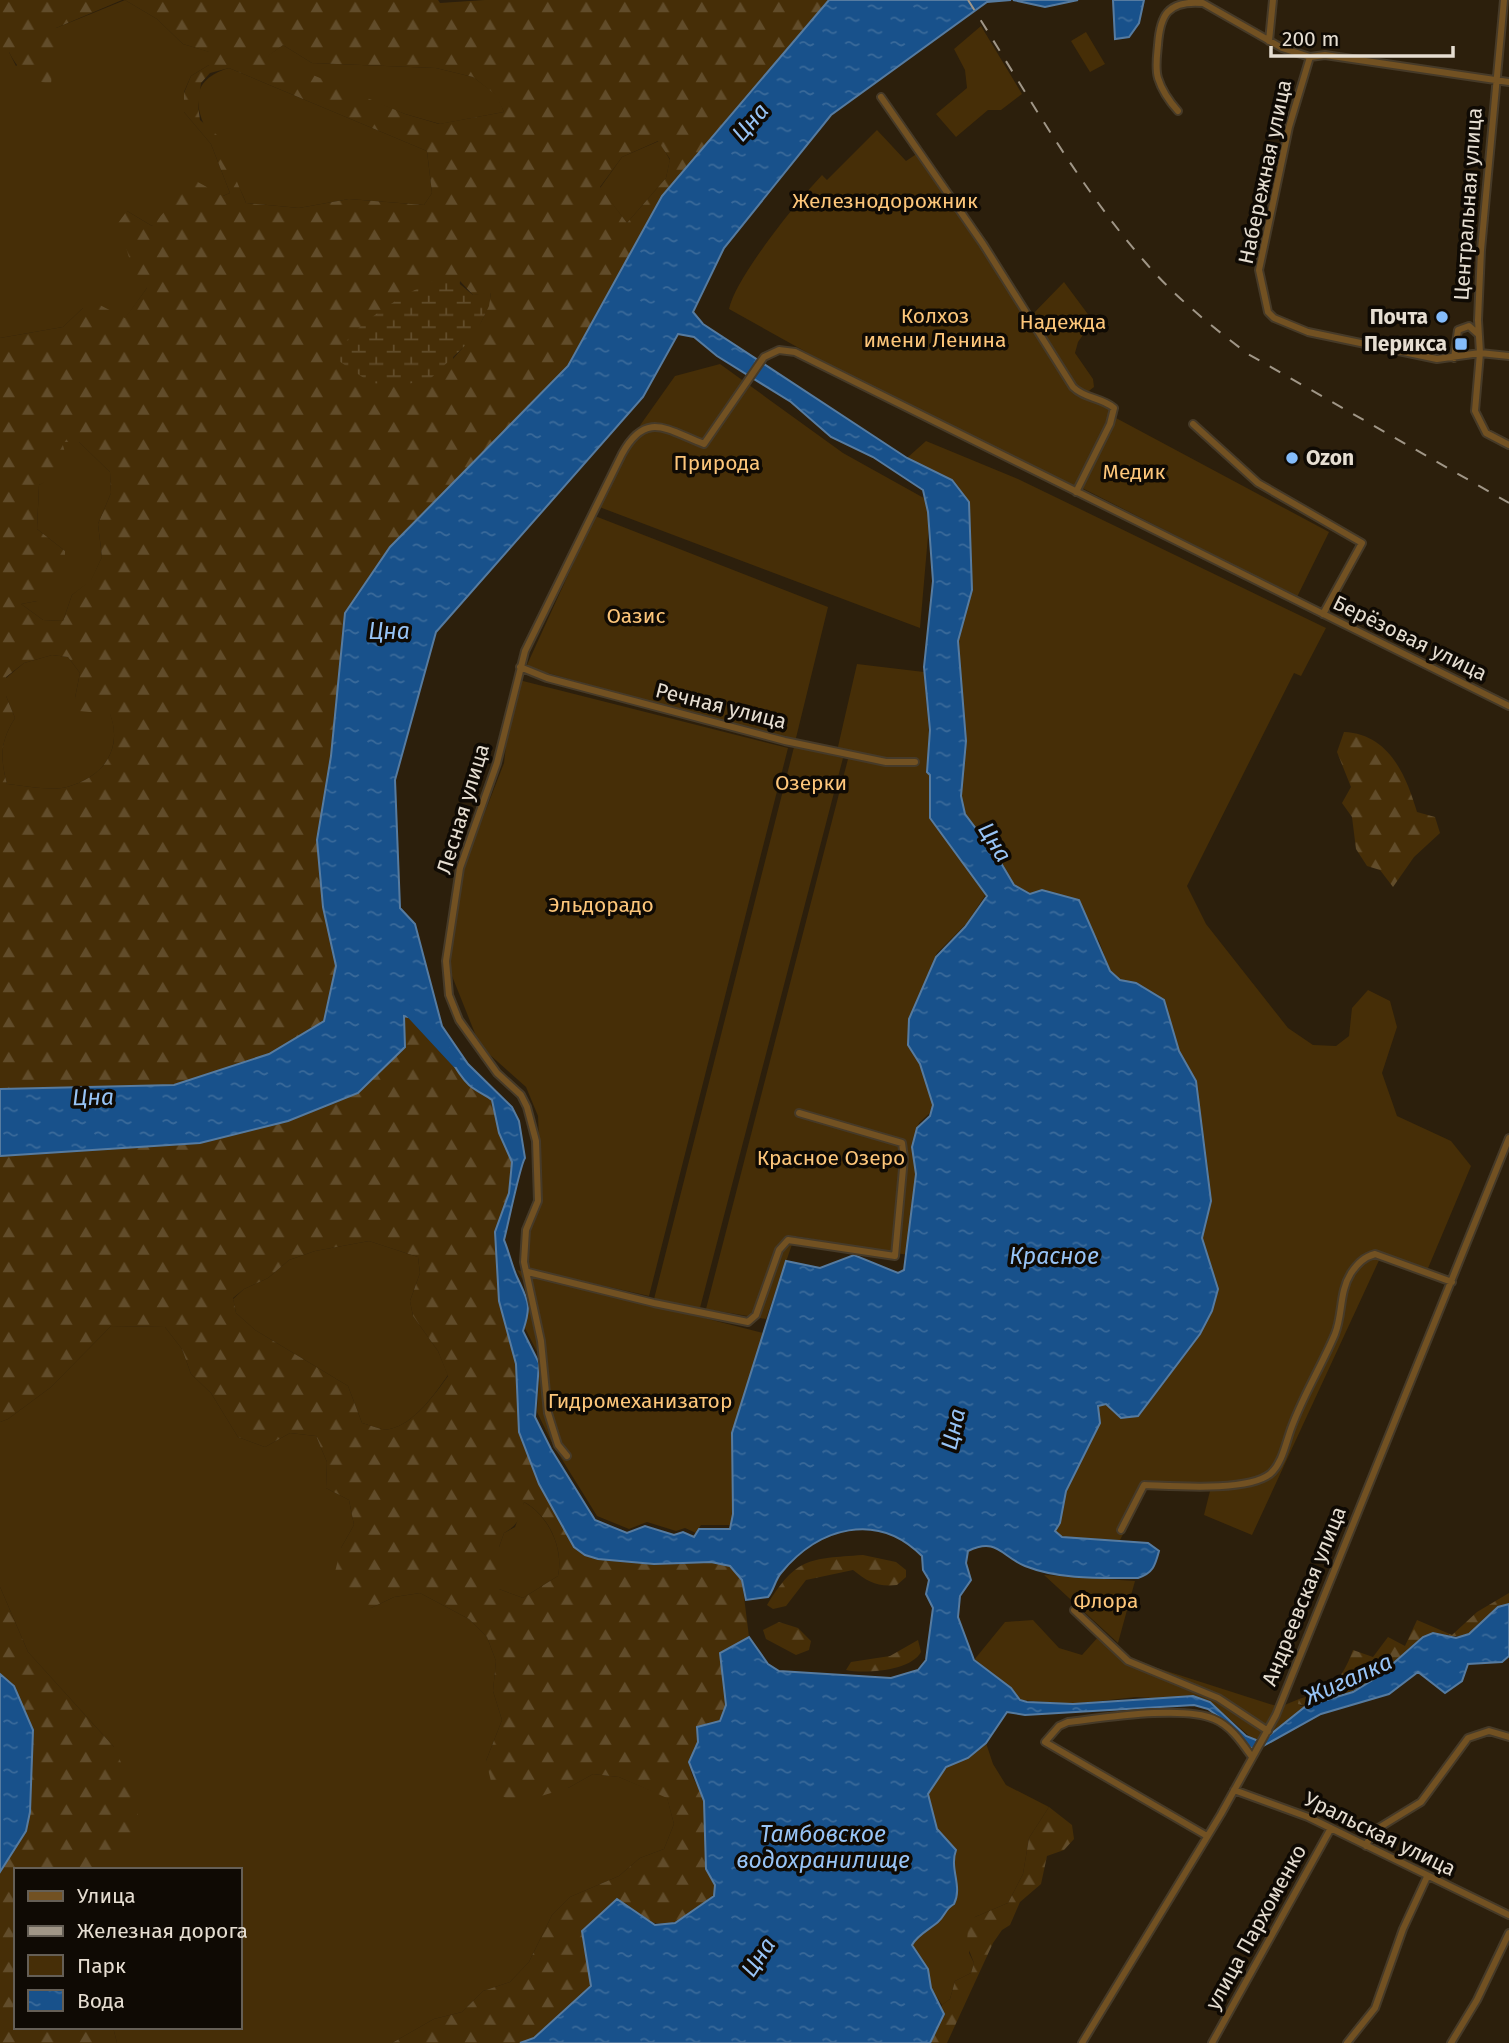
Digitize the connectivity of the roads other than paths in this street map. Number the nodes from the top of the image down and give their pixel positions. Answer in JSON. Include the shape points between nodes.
{"nodes":[{"id":1,"x":1273,"y":0,"type":"edge"},
{"id":2,"x":1504,"y":0,"type":"edge"},
{"id":3,"x":1269,"y":41,"type":"junction"},
{"id":4,"x":1310,"y":57,"type":"junction"},
{"id":5,"x":1496,"y":80,"type":"junction"},
{"id":6,"x":1509,"y":82,"type":"edge"},
{"id":7,"x":881,"y":97,"type":"dead end"},
{"id":8,"x":1178,"y":111,"type":"dead end"},
{"id":9,"x":1478,"y":334,"type":"junction"},
{"id":10,"x":1480,"y":354,"type":"junction"},
{"id":11,"x":1509,"y":356,"type":"edge"},
{"id":12,"x":1454,"y":358,"type":"junction"},
{"id":13,"x":743,"y":387,"type":"joint"},
{"id":14,"x":1193,"y":424,"type":"dead end"},
{"id":15,"x":1509,"y":445,"type":"edge"},
{"id":16,"x":1076,"y":492,"type":"junction"},
{"id":17,"x":1323,"y":614,"type":"junction"},
{"id":18,"x":520,"y":667,"type":"junction"},
{"id":19,"x":1509,"y":706,"type":"edge"},
{"id":20,"x":915,"y":762,"type":"dead end"},
{"id":21,"x":799,"y":1113,"type":"dead end"},
{"id":22,"x":1509,"y":1138,"type":"edge"},
{"id":23,"x":528,"y":1272,"type":"junction"},
{"id":24,"x":1452,"y":1282,"type":"junction"},
{"id":25,"x":567,"y":1456,"type":"dead end"},
{"id":26,"x":1121,"y":1530,"type":"dead end"},
{"id":27,"x":1074,"y":1610,"type":"dead end"},
{"id":28,"x":1268,"y":1731,"type":"junction"},
{"id":29,"x":1509,"y":1737,"type":"edge"},
{"id":30,"x":1254,"y":1754,"type":"junction"},
{"id":31,"x":1234,"y":1790,"type":"junction"},
{"id":32,"x":1331,"y":1828,"type":"junction"},
{"id":33,"x":1207,"y":1836,"type":"junction"},
{"id":34,"x":1366,"y":1846,"type":"junction"},
{"id":35,"x":1427,"y":1877,"type":"junction"},
{"id":36,"x":1509,"y":1915,"type":"edge"},
{"id":37,"x":1509,"y":1933,"type":"edge"},
{"id":38,"x":1082,"y":2043,"type":"edge"},
{"id":39,"x":1212,"y":2043,"type":"edge"},
{"id":40,"x":1347,"y":2043,"type":"edge"},
{"id":41,"x":1451,"y":2043,"type":"edge"}],
"edges":[{"from":1,"to":3,"type":"street"},
{"from":2,"to":5,"type":"street","name":"Центральная улица"},
{"from":3,"to":4,"type":"street","name":"Набережная улица"},
{"from":3,"to":8,"type":"street","name":"Набережная улица","via":[[1203,3],[1190,0],[1169,7],[1159,27],[1157,74]]},
{"from":4,"to":5,"type":"street","via":[[1325,55]]},
{"from":4,"to":12,"type":"street","name":"Набережная улица","via":[[1289,127],[1259,270],[1268,312],[1308,332],[1437,359]]},
{"from":5,"to":6,"type":"street"},
{"from":5,"to":9,"type":"street","name":"Центральная улица"},
{"from":7,"to":16,"type":"street","via":[[1073,387],[1082,395],[1097,397],[1115,412]]},
{"from":9,"to":10,"type":"street","name":"Центральная улица"},
{"from":9,"to":12,"type":"street","via":[[1469,326],[1458,330]]},
{"from":10,"to":11,"type":"street"},
{"from":10,"to":12,"type":"street"},
{"from":10,"to":15,"type":"street","name":"Центральная улица","via":[[1475,411],[1486,433]]},
{"from":13,"to":16,"type":"street","name":"Берёзовая улица","via":[[764,357],[779,350],[794,352]]},
{"from":13,"to":18,"type":"street","name":"Лесная улица","via":[[704,444],[657,425],[642,429],[632,439],[565,566]]},
{"from":14,"to":17,"type":"street","via":[[1258,483],[1362,543]]},
{"from":16,"to":17,"type":"street","name":"Берёзовая улица"},
{"from":17,"to":19,"type":"street","name":"Берёзовая улица"},
{"from":18,"to":20,"type":"street","name":"Речная улица","via":[[785,741],[886,762]]},
{"from":18,"to":23,"type":"street","name":"Лесная улица","via":[[497,764],[461,863],[446,961],[449,995],[459,1020],[497,1073],[521,1095],[536,1141],[538,1201],[526,1230],[524,1262]]},
{"from":21,"to":23,"type":"street","via":[[902,1143],[895,1256],[788,1240],[779,1250],[756,1315],[748,1321]]},
{"from":22,"to":24,"type":"street","name":"Андреевская улица"},
{"from":23,"to":25,"type":"street","name":"Лесная улица","via":[[548,1413],[558,1445]]},
{"from":24,"to":26,"type":"street","via":[[1375,1254],[1363,1258],[1350,1274],[1340,1299],[1336,1332],[1292,1424],[1279,1464],[1257,1480],[1213,1487],[1144,1485]]},
{"from":24,"to":28,"type":"street","name":"Андреевская улица"},
{"from":27,"to":28,"type":"street","via":[[1128,1661],[1219,1698]]},
{"from":28,"to":30,"type":"street","name":"Андреевская улица"},
{"from":29,"to":34,"type":"street","via":[[1489,1731],[1468,1738],[1421,1802],[1372,1832]]},
{"from":30,"to":31,"type":"street","name":"Андреевская улица"},
{"from":30,"to":33,"type":"street","via":[[1217,1720],[1191,1715],[1068,1722],[1045,1742]]},
{"from":31,"to":32,"type":"street","name":"Уральская улица"},
{"from":31,"to":33,"type":"street","name":"Андреевская улица"},
{"from":32,"to":34,"type":"street","name":"Уральская улица"},
{"from":32,"to":39,"type":"street","name":"улица Пархоменко"},
{"from":33,"to":38,"type":"street","name":"Андреевская улица"},
{"from":34,"to":35,"type":"street","name":"Уральская улица"},
{"from":35,"to":36,"type":"street","name":"Уральская улица"},
{"from":35,"to":40,"type":"street","via":[[1375,2008]]},
{"from":37,"to":41,"type":"street"}]}
